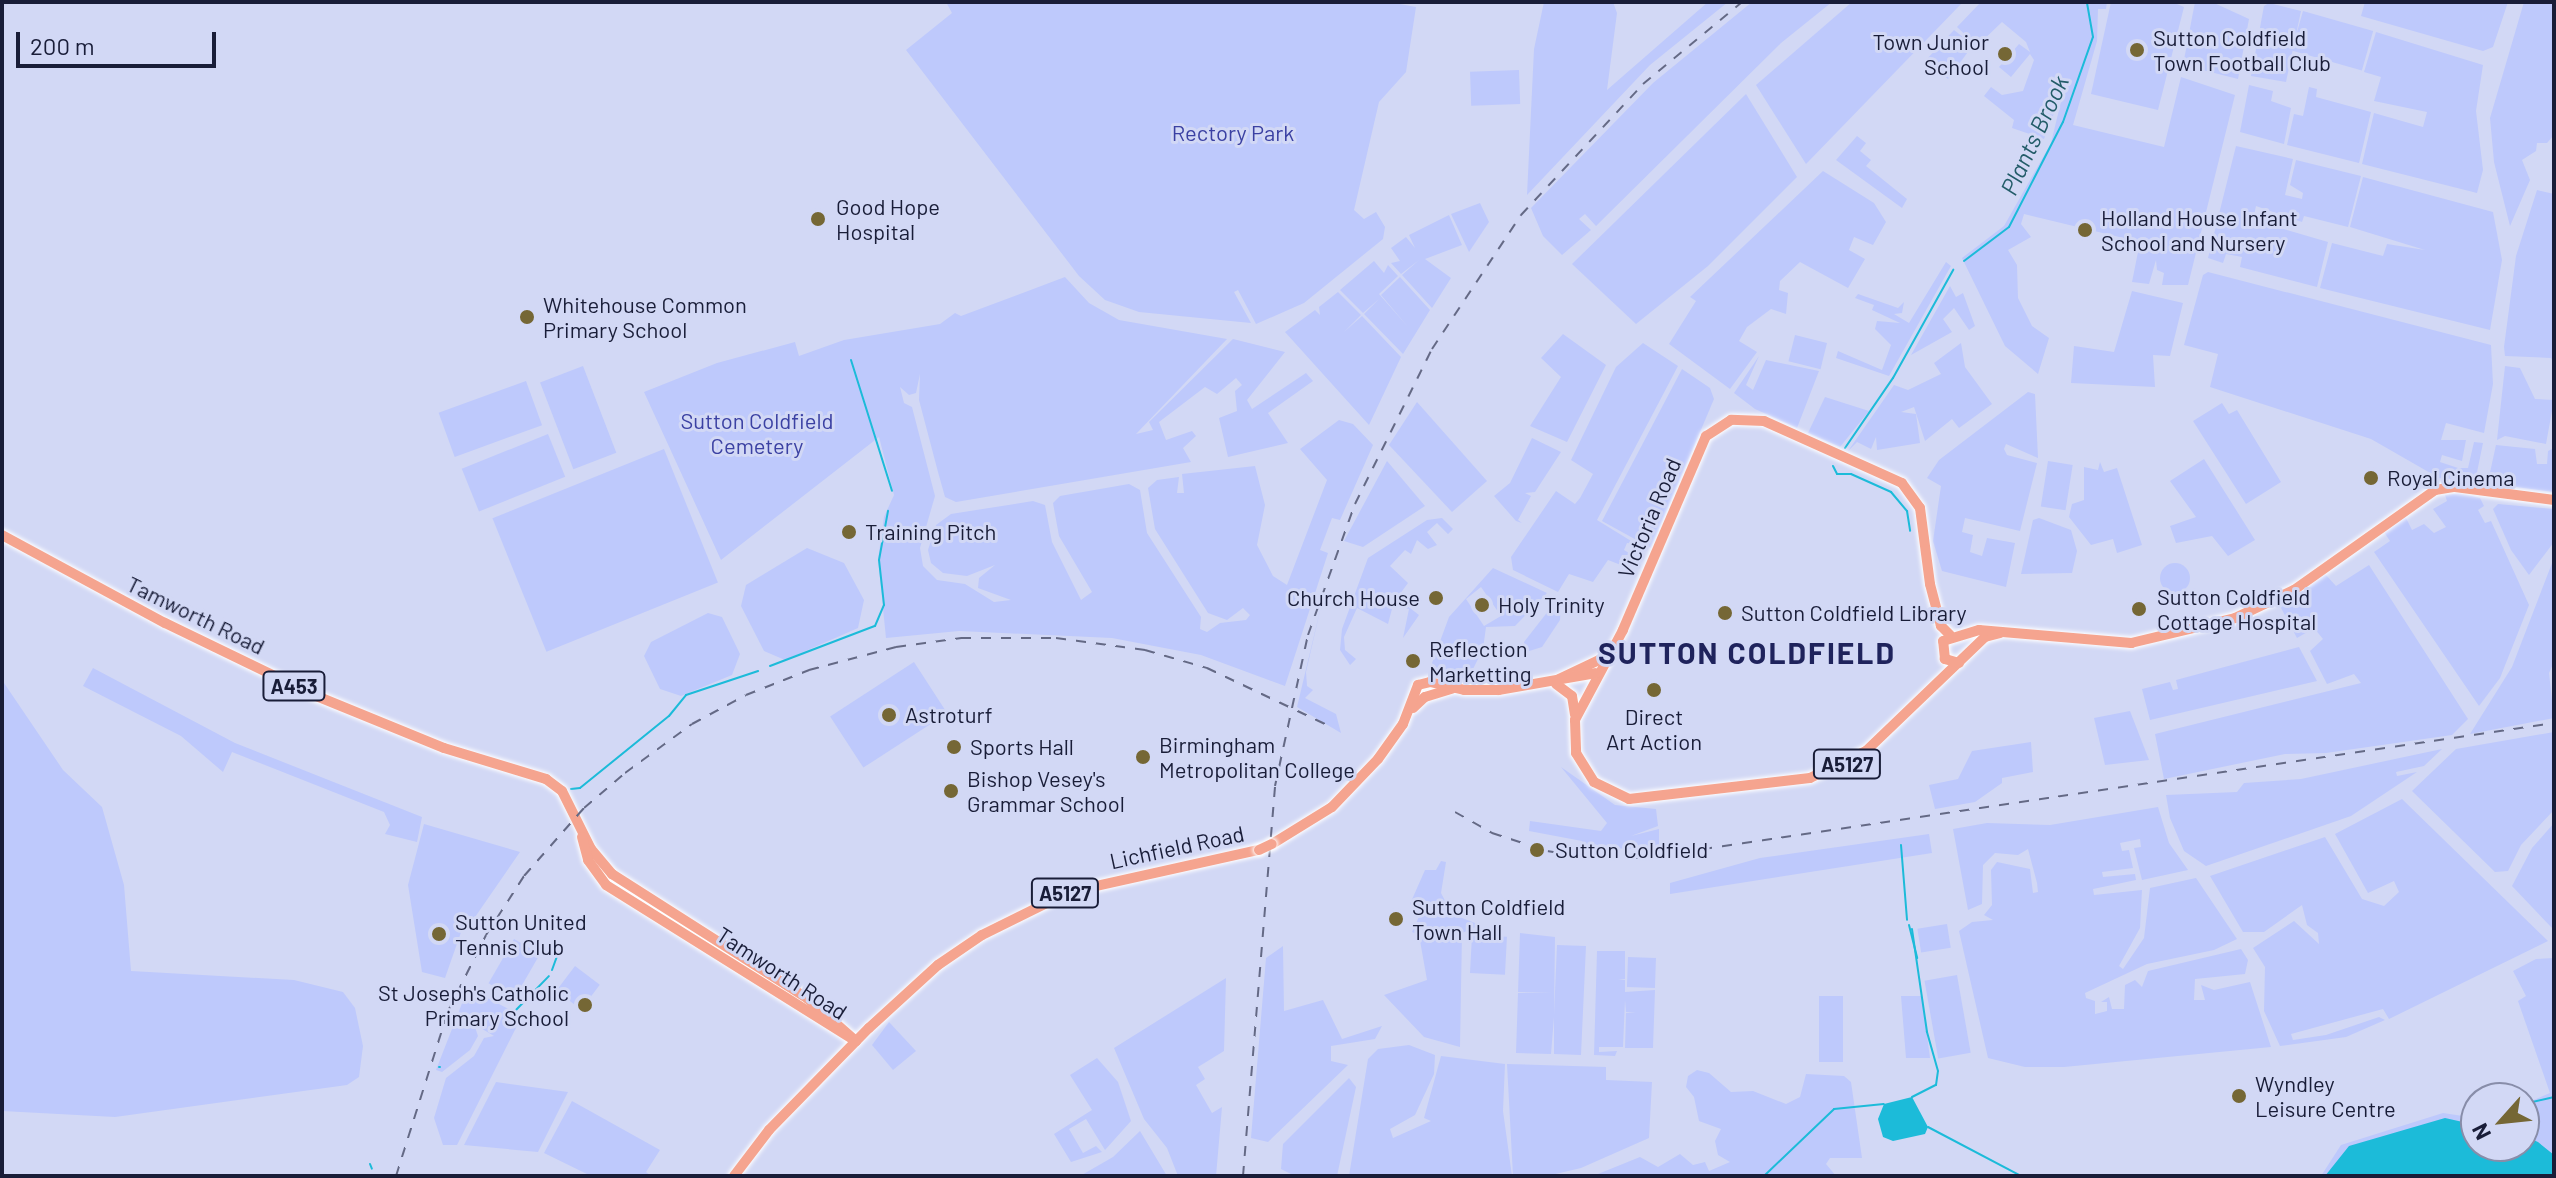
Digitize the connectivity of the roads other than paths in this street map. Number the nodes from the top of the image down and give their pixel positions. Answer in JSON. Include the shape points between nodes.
{"nodes":[{"id":1,"x":2554,"y":500,"type":"edge"},
{"id":2,"x":2,"y":535,"type":"edge"},
{"id":3,"x":2000,"y":633,"type":"junction"},
{"id":4,"x":1955,"y":635,"type":"junction"},
{"id":5,"x":1970,"y":652,"type":"junction"},
{"id":6,"x":1604,"y":657,"type":"junction"},
{"id":7,"x":1959,"y":663,"type":"junction"},
{"id":8,"x":1596,"y":673,"type":"junction"},
{"id":9,"x":1550,"y":682,"type":"junction"},
{"id":10,"x":1454,"y":689,"type":"junction"},
{"id":11,"x":1411,"y":709,"type":"junction"},
{"id":12,"x":1575,"y":720,"type":"junction"},
{"id":13,"x":856,"y":1041,"type":"junction"},
{"id":14,"x":734,"y":1176,"type":"edge"}],
"edges":[{"from":1,"to":3,"type":"main road","via":[[2455,487],[2435,490],[2276,600],[2177,634],[2122,643]]},
{"from":2,"to":13,"type":"main road","name":"Tamworth Road","number":"A453","via":[[314,695],[417,738],[546,779],[562,791],[580,827],[588,860],[606,885]]},
{"from":3,"to":4,"type":"main road"},
{"from":3,"to":5,"type":"main road"},
{"from":4,"to":5,"type":"main road"},
{"from":4,"to":6,"type":"main road","name":"Victoria Road","via":[[1941,626],[1918,502],[1895,479],[1764,421],[1731,420],[1706,436],[1623,630]]},
{"from":4,"to":7,"type":"main road","via":[[1942,652],[1949,662]]},
{"from":5,"to":7,"type":"main road"},
{"from":6,"to":8,"type":"main road","number":"A5127"},
{"from":6,"to":9,"type":"main road"},
{"from":7,"to":12,"type":"main road","number":"A5127","via":[[1866,751],[1832,771],[1792,782],[1621,798],[1581,767],[1573,738]]},
{"from":8,"to":9,"type":"main road"},
{"from":8,"to":12,"type":"main road","number":"A5127"},
{"from":9,"to":10,"type":"main road","via":[[1499,690]]},
{"from":9,"to":12,"type":"main road","number":"A5127","via":[[1572,696]]},
{"from":10,"to":11,"type":"main road","via":[[1425,697]]},
{"from":10,"to":11,"type":"main road","via":[[1430,682],[1418,685]]},
{"from":11,"to":13,"type":"main road","name":"Lichfield Road","number":"A5127","bridge":true,"via":[[1378,759],[1332,807],[1272,844],[1051,899],[938,965]]},
{"from":13,"to":14,"type":"main road","name":"Lichfield Road","number":"A5127","via":[[769,1130]]}]}
